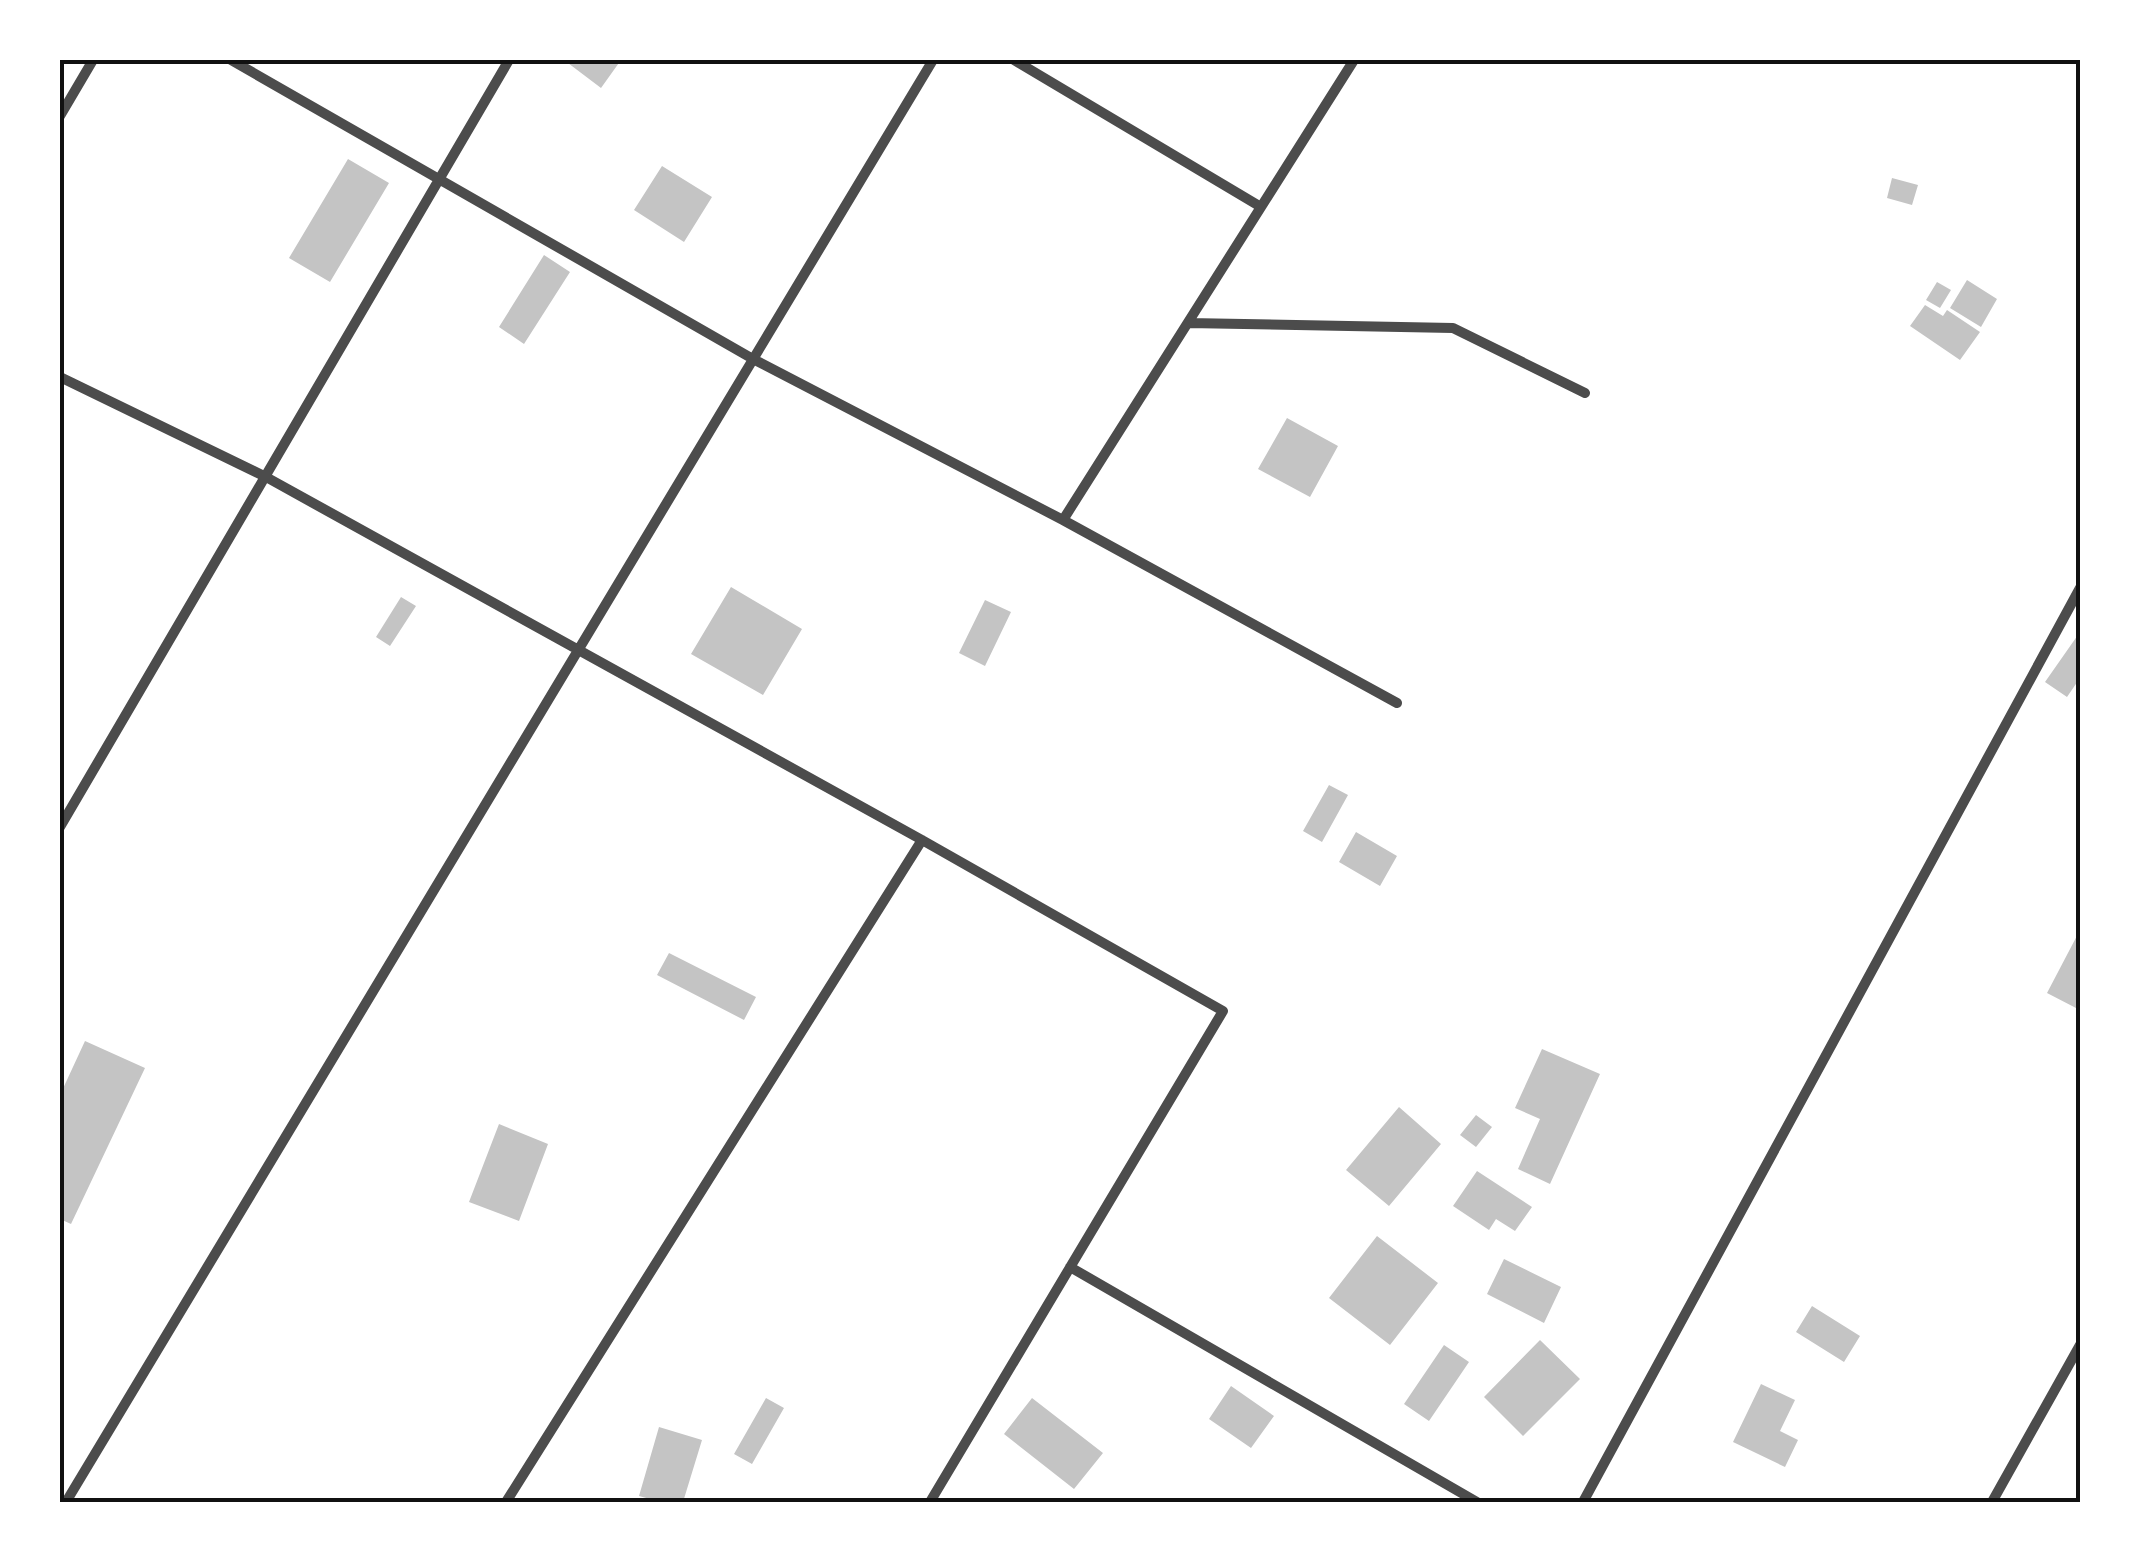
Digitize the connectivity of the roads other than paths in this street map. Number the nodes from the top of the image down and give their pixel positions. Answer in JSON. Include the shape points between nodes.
{"nodes":[{"id":1,"x":93,"y":60,"type":"edge"},
{"id":2,"x":230,"y":60,"type":"edge"},
{"id":3,"x":508,"y":60,"type":"edge"},
{"id":4,"x":933,"y":60,"type":"edge"},
{"id":5,"x":1014,"y":60,"type":"edge"},
{"id":6,"x":1354,"y":60,"type":"edge"},
{"id":7,"x":60,"y":116,"type":"edge"},
{"id":8,"x":440,"y":182,"type":"junction"},
{"id":9,"x":1261,"y":207,"type":"junction"},
{"id":10,"x":1188,"y":323,"type":"junction"},
{"id":11,"x":752,"y":358,"type":"junction"},
{"id":12,"x":60,"y":377,"type":"edge"},
{"id":13,"x":1584,"y":393,"type":"dead end"},
{"id":14,"x":266,"y":478,"type":"junction"},
{"id":15,"x":1064,"y":520,"type":"junction"},
{"id":16,"x":2080,"y":588,"type":"edge"},
{"id":17,"x":577,"y":651,"type":"junction"},
{"id":18,"x":1398,"y":703,"type":"dead end"},
{"id":19,"x":60,"y":827,"type":"edge"},
{"id":20,"x":922,"y":840,"type":"junction"},
{"id":21,"x":1070,"y":1266,"type":"junction"},
{"id":22,"x":2080,"y":1345,"type":"edge"},
{"id":23,"x":66,"y":1502,"type":"edge"},
{"id":24,"x":506,"y":1502,"type":"edge"},
{"id":25,"x":930,"y":1502,"type":"edge"},
{"id":26,"x":1477,"y":1502,"type":"edge"},
{"id":27,"x":1582,"y":1502,"type":"edge"},
{"id":28,"x":1992,"y":1502,"type":"edge"}],
"edges":[{"from":1,"to":7,"type":"street"},
{"from":2,"to":8,"type":"street"},
{"from":3,"to":8,"type":"street"},
{"from":4,"to":11,"type":"street"},
{"from":5,"to":9,"type":"street"},
{"from":6,"to":9,"type":"street"},
{"from":8,"to":11,"type":"street"},
{"from":8,"to":14,"type":"street"},
{"from":9,"to":10,"type":"street"},
{"from":10,"to":13,"type":"street","via":[[1453,328]]},
{"from":10,"to":15,"type":"street"},
{"from":11,"to":15,"type":"street"},
{"from":11,"to":17,"type":"street"},
{"from":12,"to":14,"type":"street"},
{"from":14,"to":17,"type":"street"},
{"from":14,"to":19,"type":"street"},
{"from":15,"to":18,"type":"street"},
{"from":16,"to":27,"type":"street"},
{"from":17,"to":20,"type":"street"},
{"from":17,"to":23,"type":"street"},
{"from":20,"to":21,"type":"street","via":[[1223,1010]]},
{"from":20,"to":24,"type":"street"},
{"from":21,"to":25,"type":"street"},
{"from":21,"to":26,"type":"street"},
{"from":22,"to":28,"type":"street"}]}
